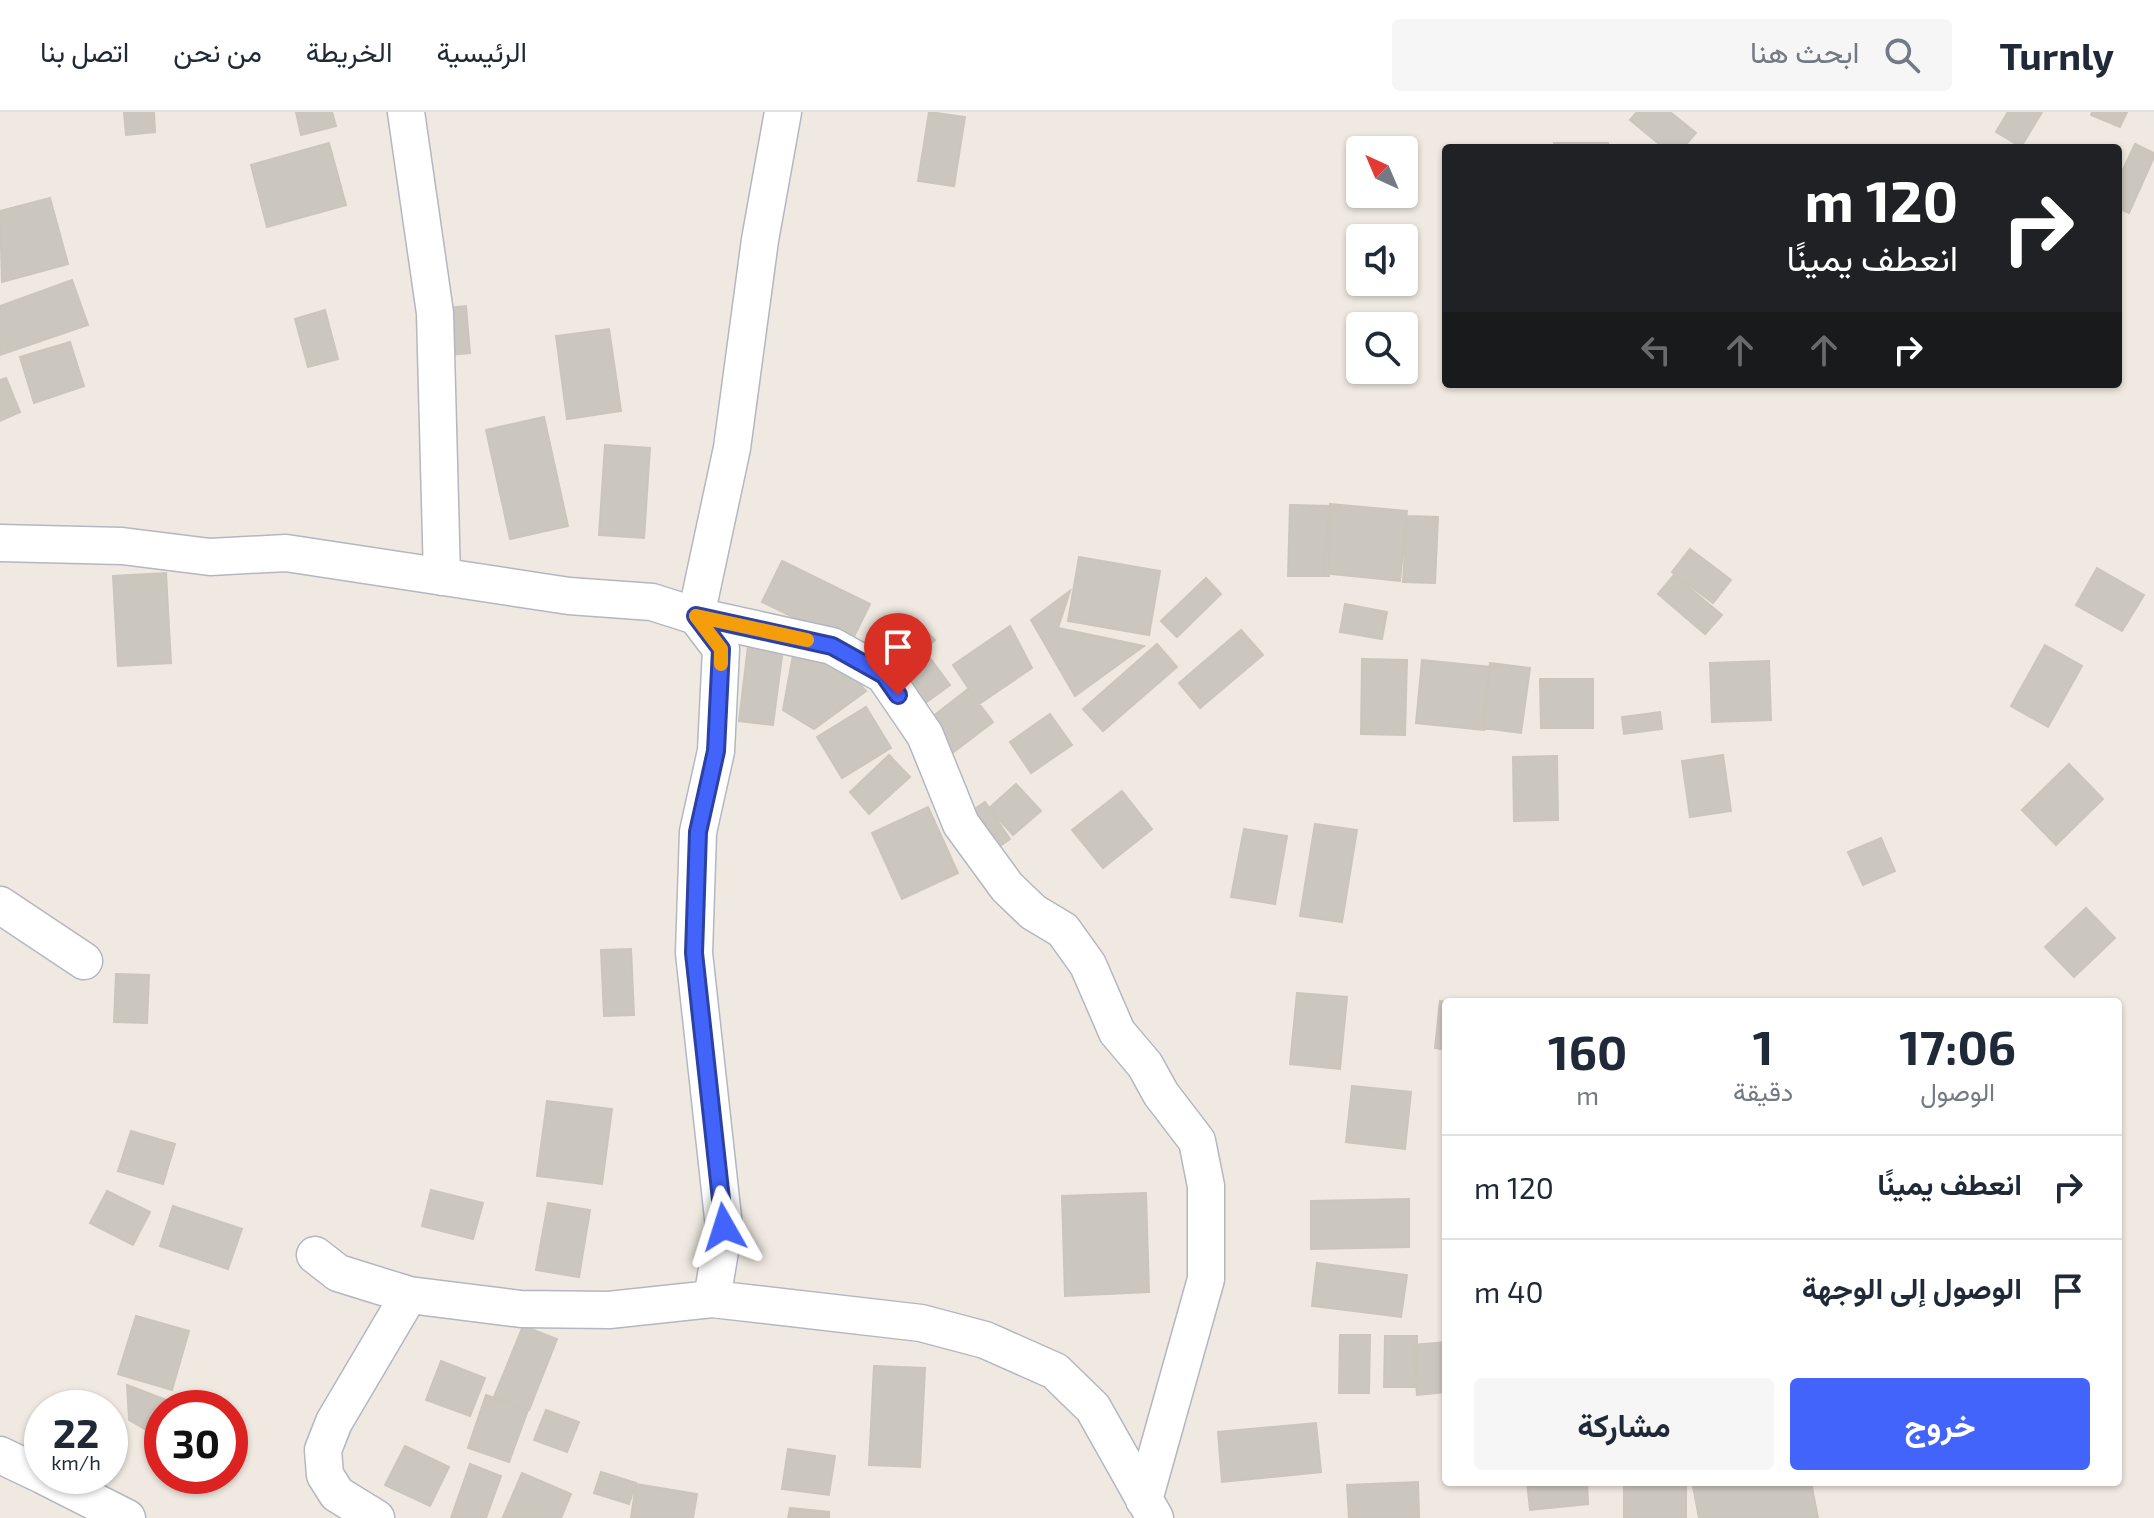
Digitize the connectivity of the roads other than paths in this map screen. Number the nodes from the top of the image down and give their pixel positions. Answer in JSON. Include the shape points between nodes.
{"nodes":[{"id":1,"x":406,"y":112,"type":"edge"},
{"id":2,"x":783,"y":112,"type":"edge"},
{"id":3,"x":0,"y":543,"type":"edge"},
{"id":4,"x":442,"y":577,"type":"junction"},
{"id":5,"x":696,"y":616,"type":"junction"},
{"id":6,"x":0,"y":905,"type":"edge"},
{"id":7,"x":84,"y":961,"type":"dead end"},
{"id":8,"x":315,"y":1255,"type":"dead end"},
{"id":9,"x":409,"y":1295,"type":"junction"},
{"id":10,"x":712,"y":1299,"type":"junction"},
{"id":11,"x":0,"y":1455,"type":"edge"},
{"id":12,"x":24,"y":1467,"type":"edge"},
{"id":13,"x":79,"y":1494,"type":"edge"},
{"id":14,"x":1150,"y":1509,"type":"edge"},
{"id":15,"x":127,"y":1518,"type":"edge"},
{"id":16,"x":376,"y":1518,"type":"edge"}],
"edges":[{"from":1,"to":4,"type":"street","via":[[435,313]]},
{"from":2,"to":5,"type":"street","via":[[732,448]]},
{"from":3,"to":4,"type":"street","via":[[122,546],[210,557],[286,553]]},
{"from":4,"to":5,"type":"street","via":[[652,602]]},
{"from":5,"to":10,"type":"street","via":[[721,649],[716,751],[698,832],[694,953],[724,1227]]},
{"from":5,"to":14,"type":"street","via":[[832,646],[884,675],[925,735],[961,824],[1007,887],[1063,930],[1088,965],[1117,1032],[1197,1141],[1206,1186],[1206,1279]]},
{"from":6,"to":7,"type":"street"},
{"from":8,"to":9,"type":"street","via":[[338,1273]]},
{"from":9,"to":10,"type":"street","via":[[521,1309],[609,1310]]},
{"from":9,"to":16,"type":"street","via":[[323,1450],[325,1475],[337,1494]]},
{"from":10,"to":14,"type":"street","via":[[921,1323],[985,1340],[1055,1371],[1093,1408]]},
{"from":11,"to":12,"type":"street"},
{"from":13,"to":15,"type":"street"}]}
